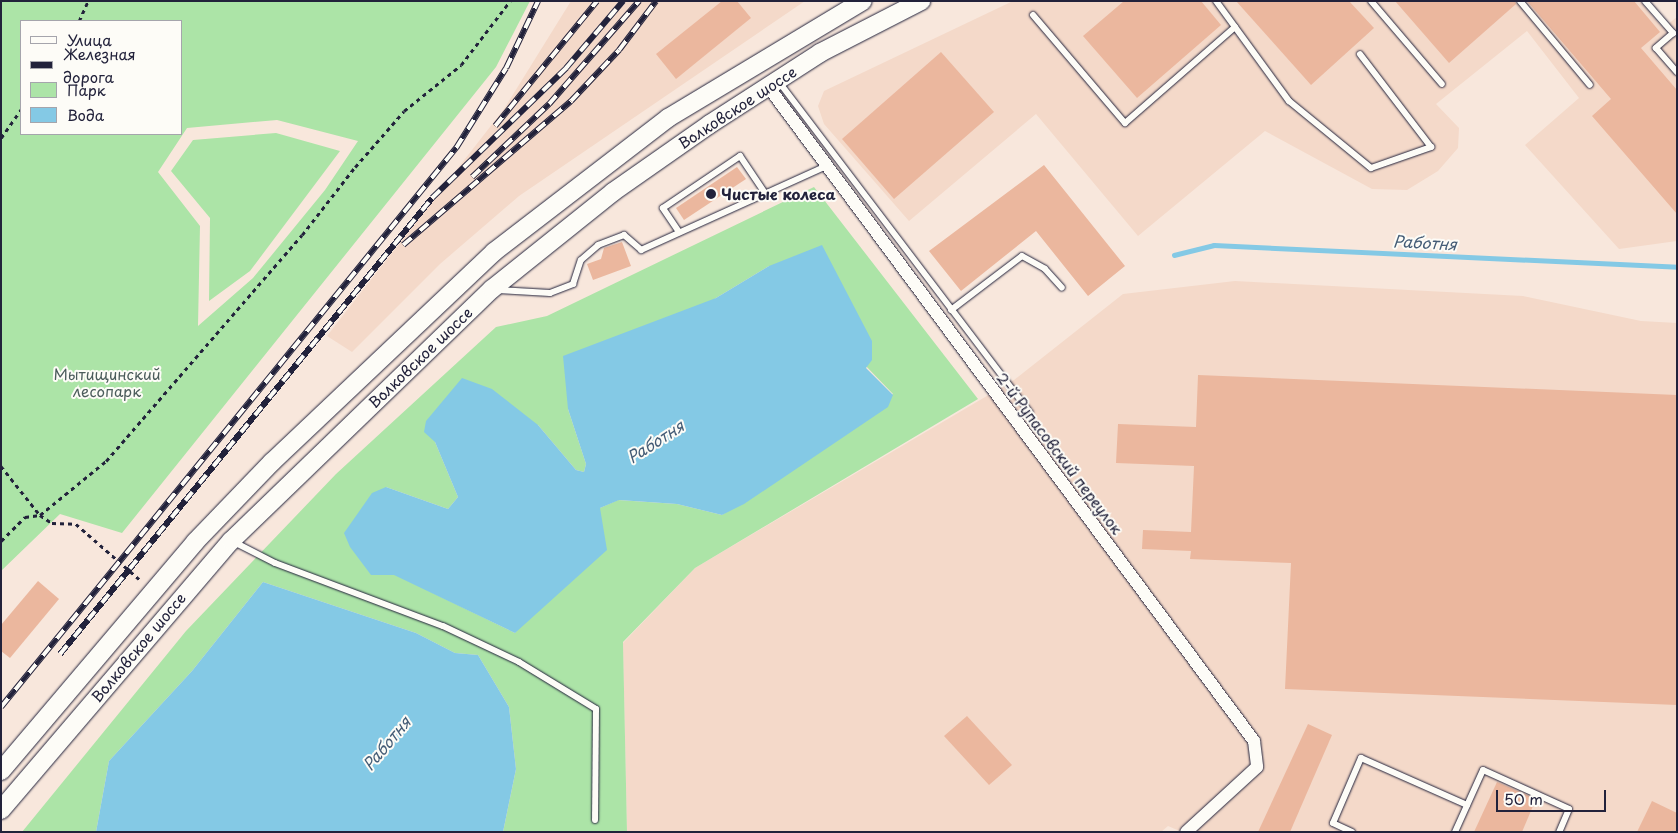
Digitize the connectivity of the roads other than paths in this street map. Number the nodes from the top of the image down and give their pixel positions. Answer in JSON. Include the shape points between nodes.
{"nodes":[{"id":1,"x":845,"y":1,"type":"edge"},
{"id":2,"x":863,"y":1,"type":"edge"},
{"id":3,"x":921,"y":1,"type":"edge"},
{"id":4,"x":1216,"y":1,"type":"edge"},
{"id":5,"x":1371,"y":1,"type":"edge"},
{"id":6,"x":1520,"y":1,"type":"edge"},
{"id":7,"x":1645,"y":1,"type":"edge"},
{"id":8,"x":1033,"y":14,"type":"dead end"},
{"id":9,"x":820,"y":24,"type":"junction"},
{"id":10,"x":1235,"y":27,"type":"junction"},
{"id":11,"x":1360,"y":54,"type":"dead end"},
{"id":12,"x":1677,"y":72,"type":"edge"},
{"id":13,"x":772,"y":82,"type":"junction"},
{"id":14,"x":1442,"y":84,"type":"dead end"},
{"id":15,"x":1590,"y":85,"type":"dead end"},
{"id":16,"x":826,"y":166,"type":"junction"},
{"id":17,"x":765,"y":193,"type":"junction"},
{"id":18,"x":679,"y":232,"type":"junction"},
{"id":19,"x":1062,"y":288,"type":"dead end"},
{"id":20,"x":492,"y":289,"type":"junction"},
{"id":21,"x":951,"y":310,"type":"junction"},
{"id":22,"x":1030,"y":413,"type":"dead end"},
{"id":23,"x":231,"y":540,"type":"junction"},
{"id":24,"x":1,"y":771,"type":"edge"},
{"id":25,"x":1467,"y":805,"type":"junction"},
{"id":26,"x":1,"y":810,"type":"edge"},
{"id":27,"x":595,"y":820,"type":"dead end"},
{"id":28,"x":1186,"y":832,"type":"edge"},
{"id":29,"x":1352,"y":832,"type":"edge"},
{"id":30,"x":1455,"y":832,"type":"edge"},
{"id":31,"x":1559,"y":832,"type":"edge"}],
"edges":[{"from":1,"to":9,"type":"lane"},
{"from":2,"to":9,"type":"main road","name":"Волковское шоссе"},
{"from":3,"to":13,"type":"main road","name":"Волковское шоссе"},
{"from":4,"to":10,"type":"lane"},
{"from":5,"to":14,"type":"lane"},
{"from":6,"to":15,"type":"lane"},
{"from":7,"to":12,"type":"lane","via":[[1673,33],[1656,48]]},
{"from":8,"to":10,"type":"lane","via":[[1125,123]]},
{"from":9,"to":24,"type":"main road","name":"Волковское шоссе","via":[[668,118],[487,259],[272,462],[195,542]]},
{"from":10,"to":11,"type":"lane","via":[[1289,101],[1371,168],[1431,147]]},
{"from":13,"to":16,"type":"street","name":"2-й Рупасовский переулок"},
{"from":13,"to":20,"type":"main road","name":"Волковское шоссе","via":[[631,178]]},
{"from":13,"to":21,"type":"lane"},
{"from":16,"to":17,"type":"lane"},
{"from":16,"to":28,"type":"street","name":"2-й Рупасовский переулок","via":[[1254,741],[1257,767]]},
{"from":17,"to":18,"type":"lane"},
{"from":17,"to":18,"type":"lane","via":[[740,156],[663,208]]},
{"from":18,"to":20,"type":"lane","via":[[641,250],[624,235],[598,245],[581,260],[573,284],[550,293]]},
{"from":19,"to":21,"type":"lane","via":[[1045,269],[1022,256]]},
{"from":20,"to":23,"type":"main road","name":"Волковское шоссе"},
{"from":21,"to":22,"type":"lane"},
{"from":23,"to":26,"type":"main road","name":"Волковское шоссе"},
{"from":23,"to":27,"type":"lane","via":[[275,563],[494,650],[596,709]]},
{"from":25,"to":29,"type":"lane","via":[[1361,758],[1333,823]]},
{"from":25,"to":30,"type":"lane"},
{"from":25,"to":31,"type":"lane","via":[[1483,770],[1569,809]]}]}
